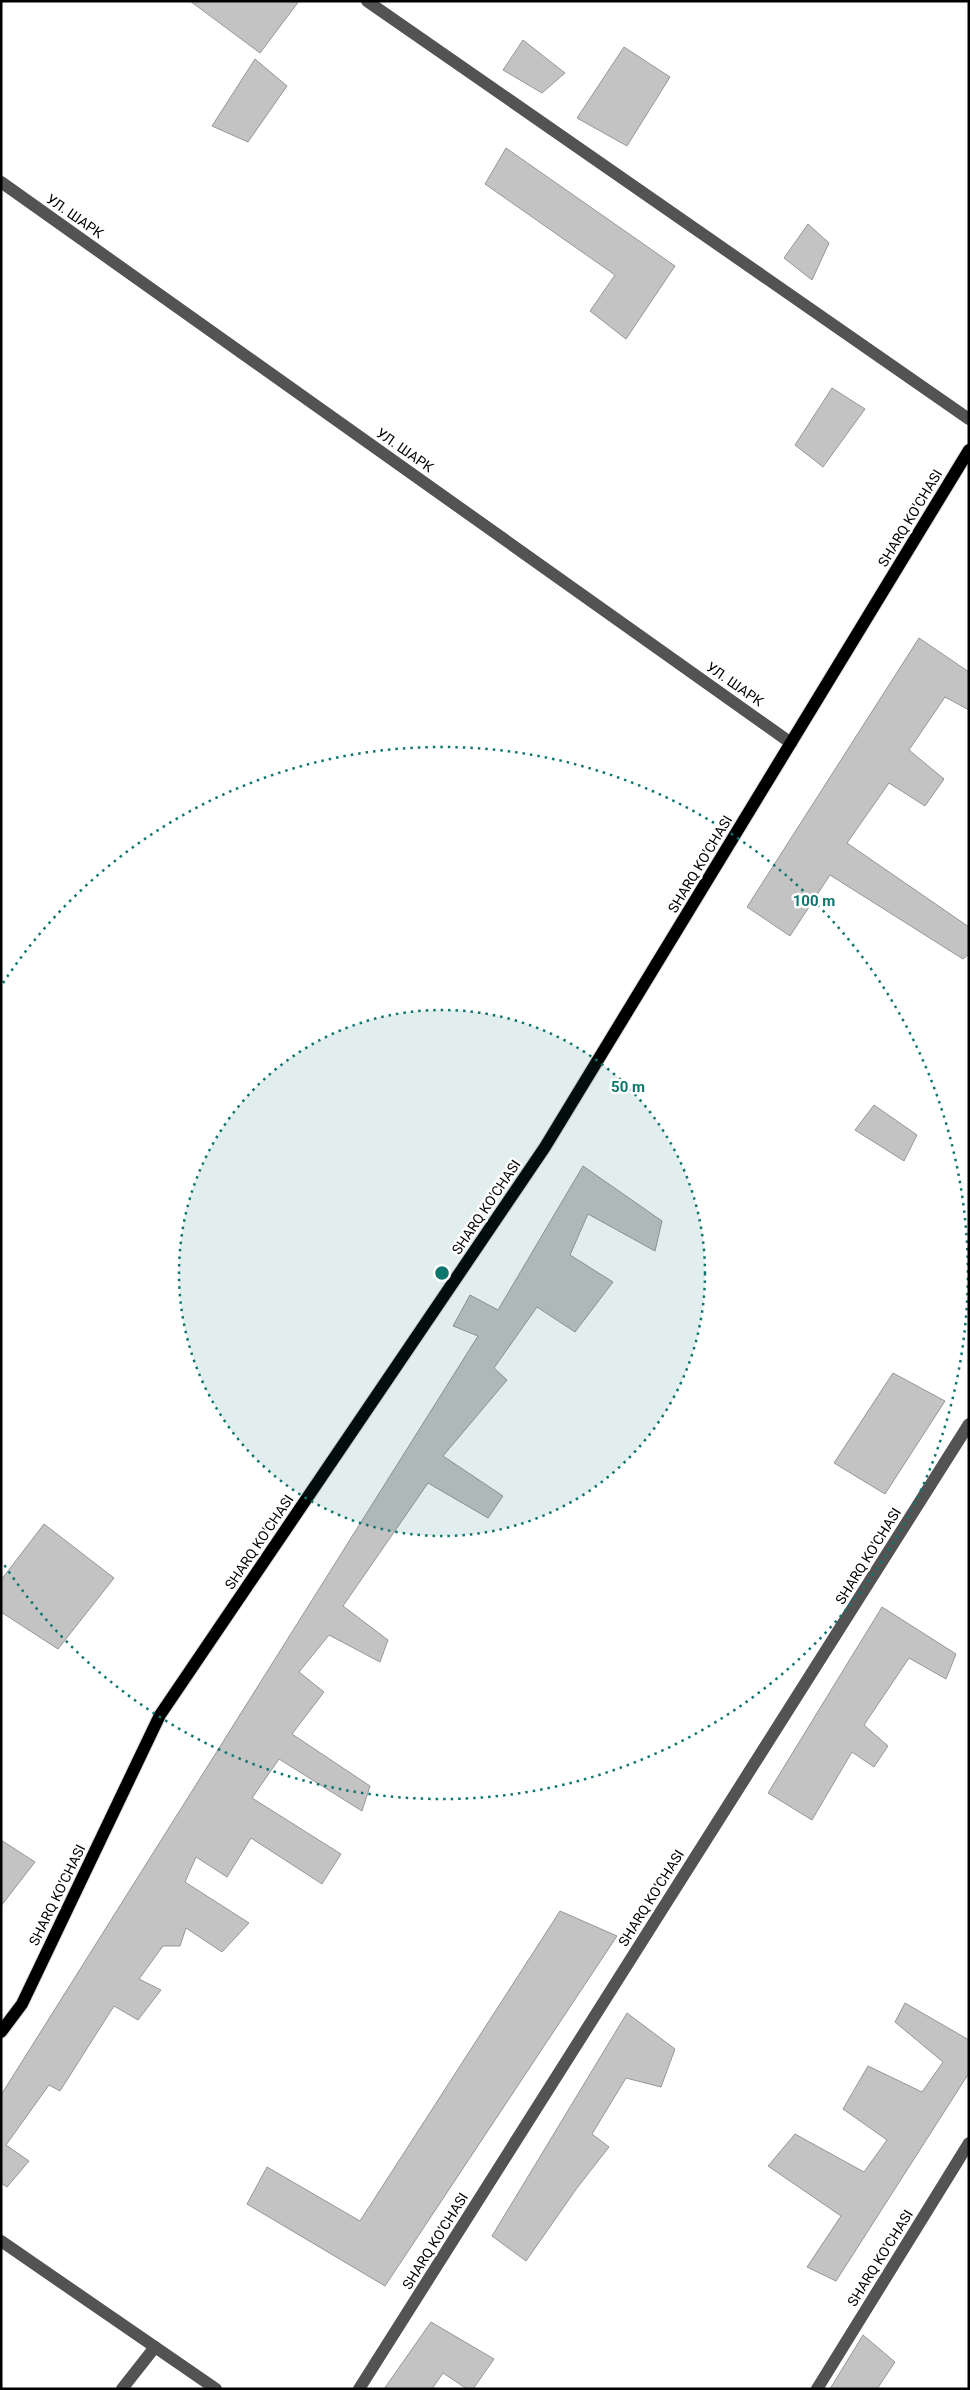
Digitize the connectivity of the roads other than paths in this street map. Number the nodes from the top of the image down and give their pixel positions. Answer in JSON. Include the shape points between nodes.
{"nodes":[{"id":1,"x":367,"y":1,"type":"edge"},
{"id":2,"x":1,"y":182,"type":"edge"},
{"id":3,"x":969,"y":419,"type":"edge"},
{"id":4,"x":969,"y":450,"type":"edge"},
{"id":5,"x":791,"y":743,"type":"junction"},
{"id":6,"x":969,"y":1424,"type":"edge"},
{"id":7,"x":1,"y":2032,"type":"edge"},
{"id":8,"x":969,"y":2143,"type":"edge"},
{"id":9,"x":1,"y":2241,"type":"edge"},
{"id":10,"x":155,"y":2347,"type":"junction"},
{"id":11,"x":122,"y":2389,"type":"edge"},
{"id":12,"x":216,"y":2389,"type":"edge"},
{"id":13,"x":359,"y":2389,"type":"edge"},
{"id":14,"x":817,"y":2389,"type":"edge"}],
"edges":[{"from":1,"to":3,"type":"street"},
{"from":2,"to":5,"type":"street","name":"УЛ. ШАРК"},
{"from":4,"to":5,"type":"main road","name":"SHARQ KO'CHASI"},
{"from":5,"to":7,"type":"main road","name":"SHARQ KO'CHASI","via":[[545,1147],[160,1715],[22,2004]]},
{"from":6,"to":13,"type":"street","name":"SHARQ KO'CHASI"},
{"from":8,"to":14,"type":"street","name":"SHARQ KO'CHASI"},
{"from":9,"to":10,"type":"street"},
{"from":10,"to":11,"type":"street"},
{"from":10,"to":12,"type":"street"}]}
